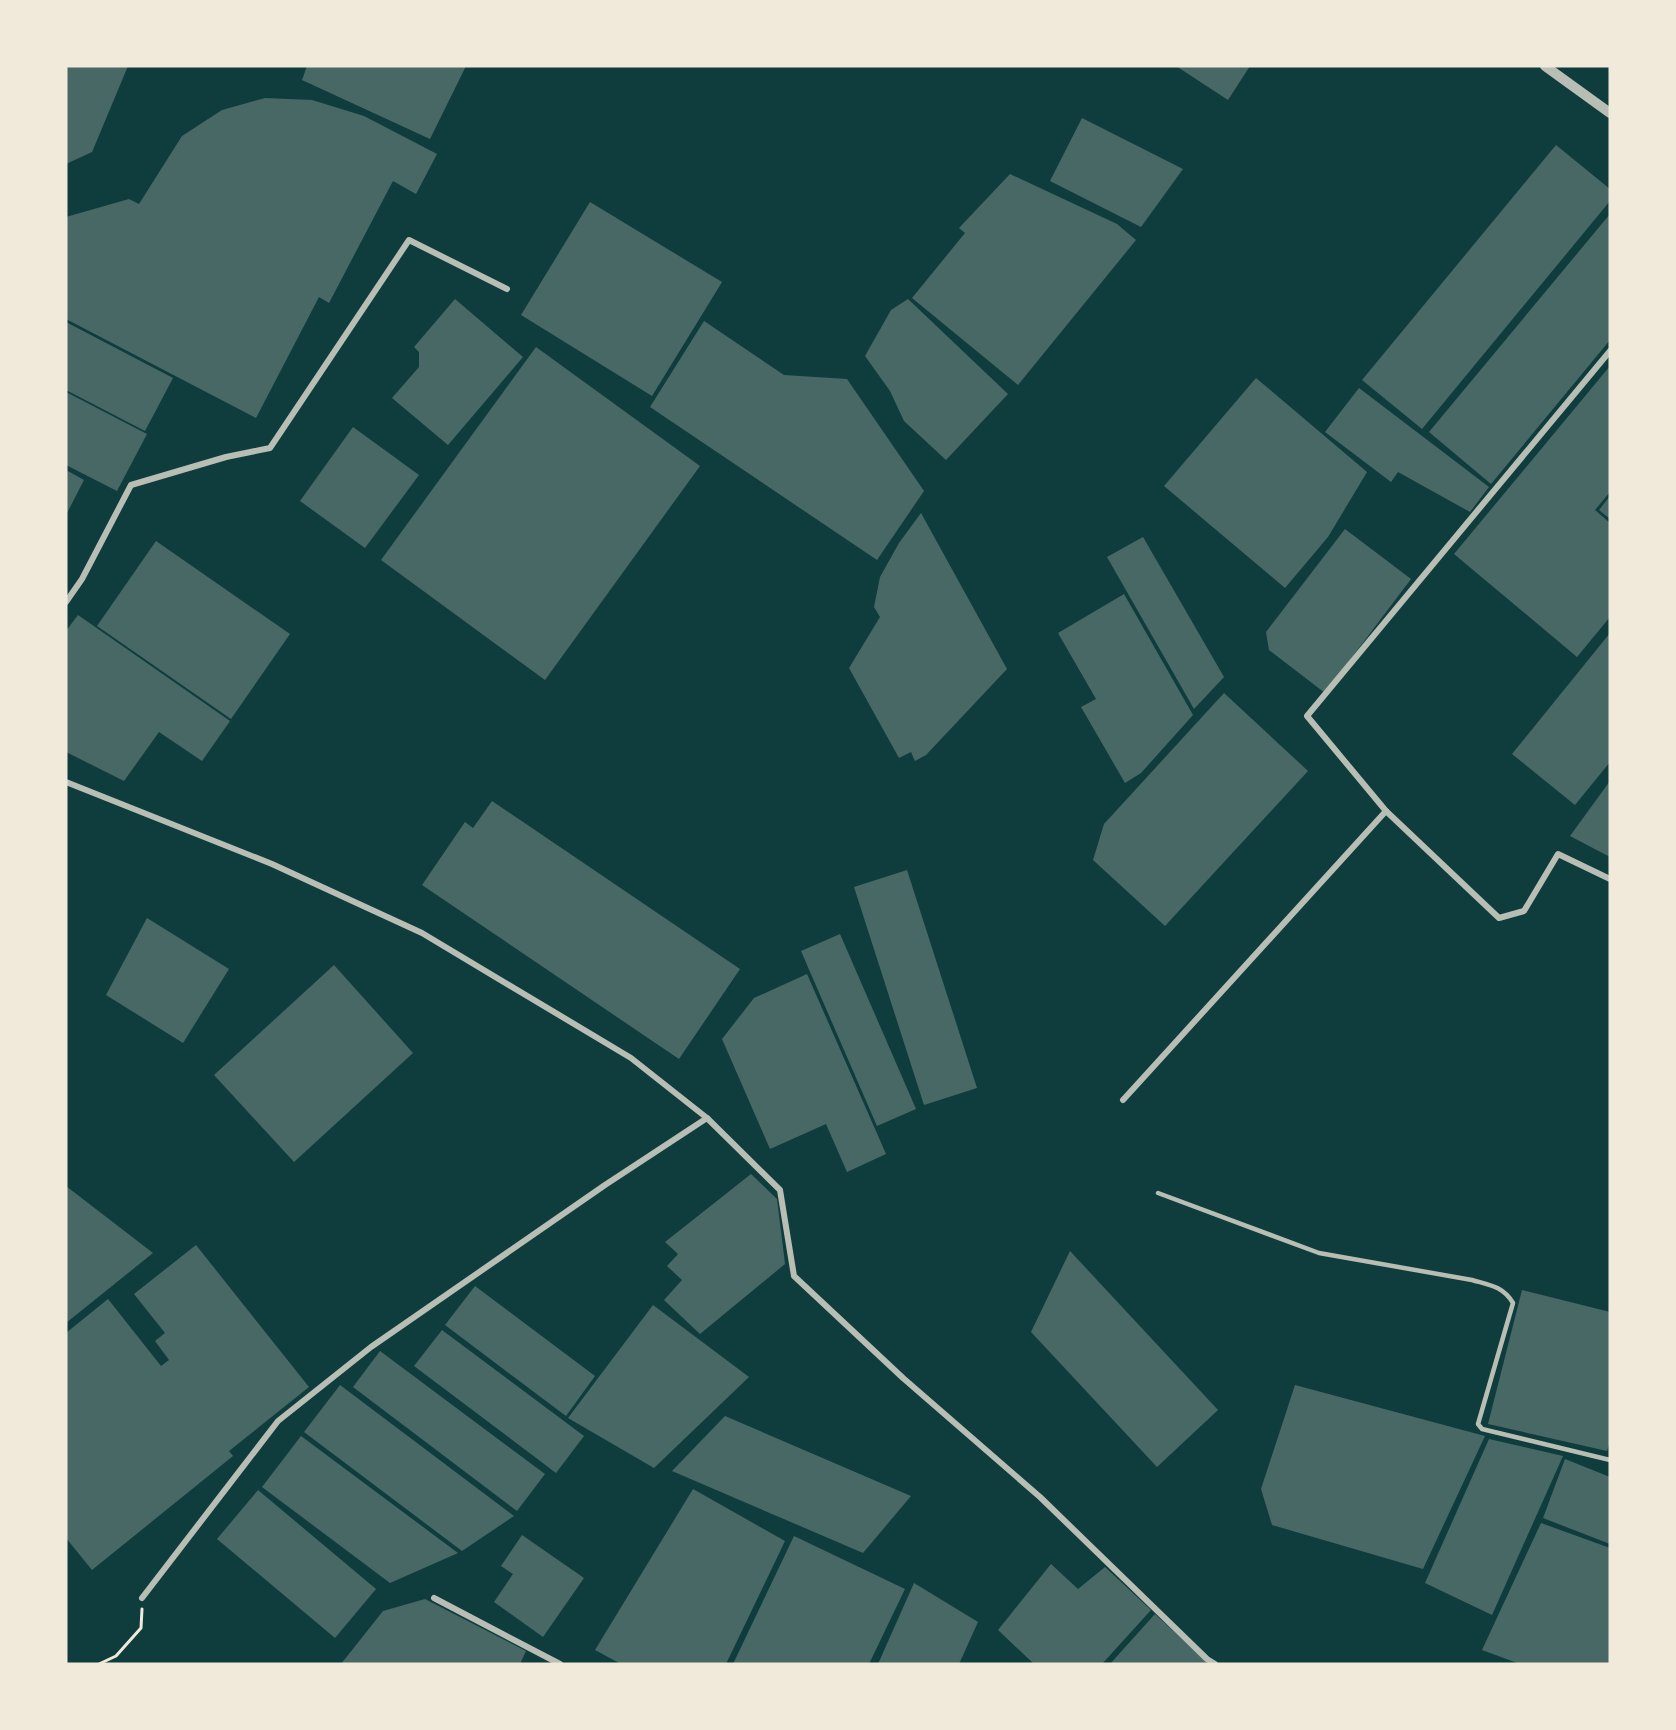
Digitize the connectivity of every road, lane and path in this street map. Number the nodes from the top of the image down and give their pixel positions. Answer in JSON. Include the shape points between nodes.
{"nodes":[{"id":1,"x":1545,"y":66,"type":"edge"},
{"id":2,"x":1610,"y":113,"type":"edge"},
{"id":3,"x":507,"y":289,"type":"dead end"},
{"id":4,"x":1610,"y":351,"type":"edge"},
{"id":5,"x":66,"y":602,"type":"edge"},
{"id":6,"x":66,"y":783,"type":"edge"},
{"id":7,"x":1386,"y":811,"type":"junction"},
{"id":8,"x":1610,"y":879,"type":"edge"},
{"id":9,"x":1123,"y":1100,"type":"dead end"},
{"id":10,"x":707,"y":1118,"type":"junction"},
{"id":11,"x":1158,"y":1193,"type":"dead end"},
{"id":12,"x":1610,"y":1460,"type":"edge"},
{"id":13,"x":142,"y":1598,"type":"joint"},
{"id":14,"x":434,"y":1598,"type":"dead end"},
{"id":15,"x":99,"y":1664,"type":"edge"},
{"id":16,"x":560,"y":1664,"type":"edge"},
{"id":17,"x":1215,"y":1664,"type":"edge"}],
"edges":[{"from":1,"to":2,"type":"street"},
{"from":3,"to":5,"type":"street","via":[[410,240],[270,448],[131,485]]},
{"from":4,"to":7,"type":"street","via":[[1307,716]]},
{"from":6,"to":10,"type":"street","via":[[272,864],[422,933],[631,1058]]},
{"from":7,"to":8,"type":"street","via":[[1499,918],[1524,911],[1558,854]]},
{"from":7,"to":9,"type":"street"},
{"from":10,"to":13,"type":"street","via":[[371,1347],[278,1421]]},
{"from":10,"to":17,"type":"street","via":[[780,1190],[794,1276],[903,1378],[1040,1497]]},
{"from":11,"to":12,"type":"lane","via":[[1319,1253],[1472,1280],[1507,1293],[1513,1302],[1478,1424],[1482,1429]]},
{"from":13,"to":15,"type":"path","via":[[141,1629],[116,1656]]},
{"from":14,"to":16,"type":"street"}]}
